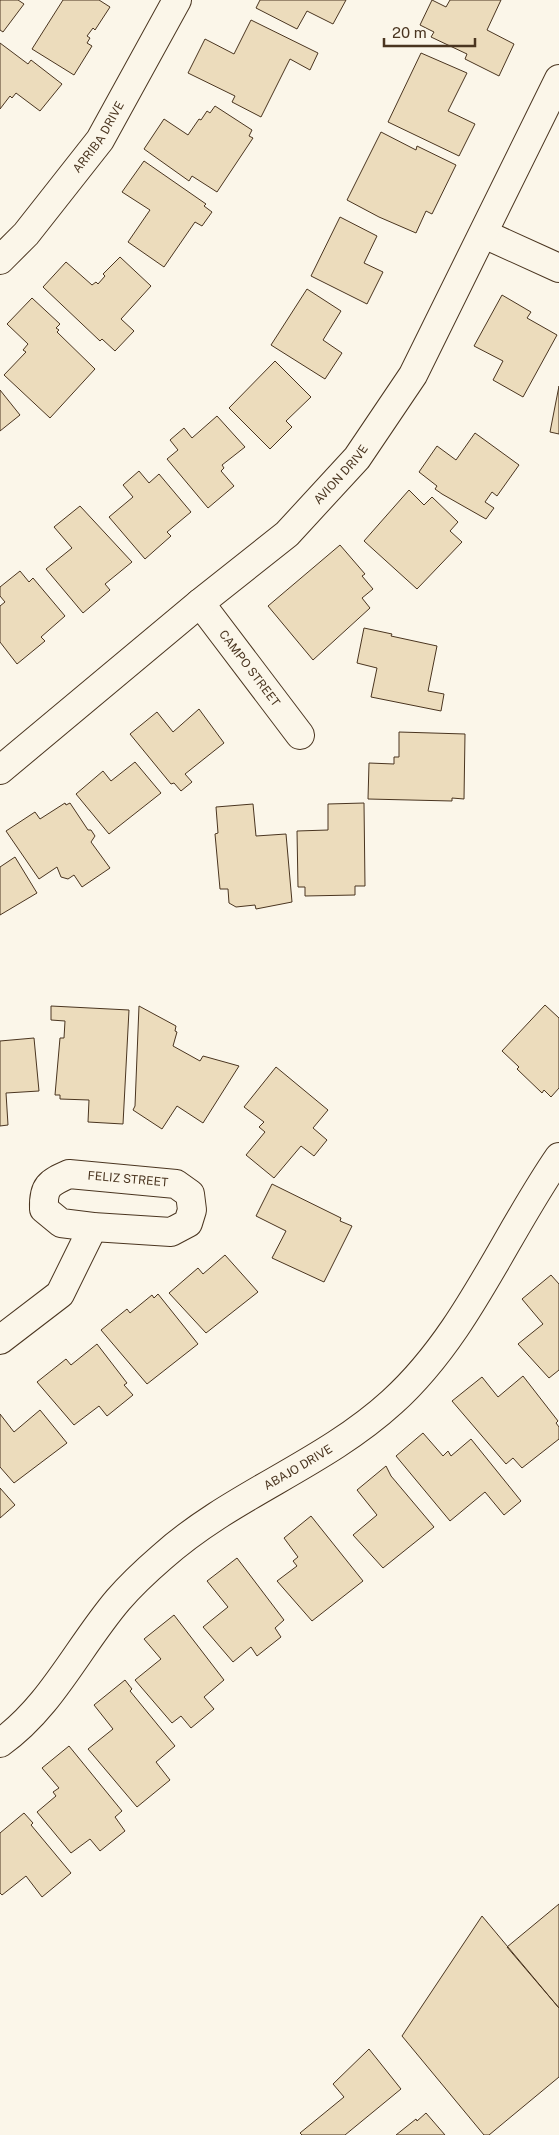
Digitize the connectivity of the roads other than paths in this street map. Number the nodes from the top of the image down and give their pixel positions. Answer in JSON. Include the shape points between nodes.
{"nodes":[{"id":1,"x":177,"y":0,"type":"edge"},
{"id":2,"x":559,"y":78,"type":"edge"},
{"id":3,"x":484,"y":234,"type":"junction"},
{"id":4,"x":0,"y":260,"type":"edge"},
{"id":5,"x":559,"y":268,"type":"edge"},
{"id":6,"x":200,"y":603,"type":"junction"},
{"id":7,"x":300,"y":735,"type":"dead end"},
{"id":8,"x":0,"y":770,"type":"edge"},
{"id":9,"x":559,"y":1157,"type":"edge"},
{"id":10,"x":93,"y":1227,"type":"junction"},
{"id":11,"x":0,"y":1340,"type":"edge"},
{"id":12,"x":3,"y":1736,"type":"edge"}],
"edges":[{"from":1,"to":4,"type":"street","name":"ARRIBA DRIVE","via":[[100,140],[26,234]]},
{"from":2,"to":3,"type":"street","name":"AVION DRIVE"},
{"from":3,"to":5,"type":"street"},
{"from":3,"to":6,"type":"street","name":"AVION DRIVE","via":[[413,375],[357,458],[287,534]]},
{"from":6,"to":7,"type":"street","name":"CAMPO STREET"},
{"from":6,"to":8,"type":"street","name":"AVION DRIVE"},
{"from":9,"to":12,"type":"street","name":"ABAJO DRIVE","via":[[464,1314],[437,1352],[392,1402],[334,1447],[220,1515],[164,1556],[118,1600],[49,1696]]},
{"from":10,"to":10,"type":"street","name":"FELIZ STREET","via":[[61,1223],[44,1209],[43,1196],[50,1182],[69,1174],[176,1184],[190,1194],[192,1210],[188,1223],[171,1232]]},
{"from":10,"to":11,"type":"street","via":[[60,1294]]}]}
